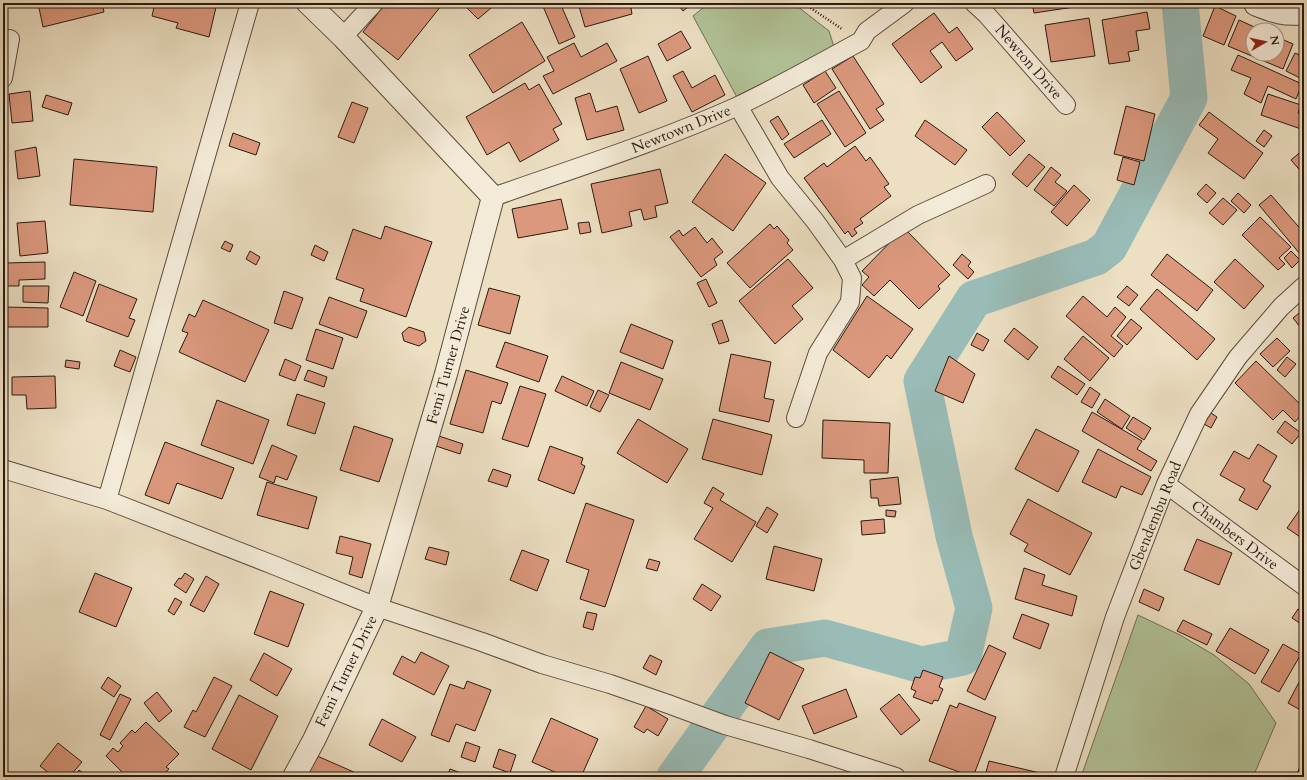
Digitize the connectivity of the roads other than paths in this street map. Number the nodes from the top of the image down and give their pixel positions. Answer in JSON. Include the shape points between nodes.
{"nodes":[{"id":1,"x":250,"y":3,"type":"edge"},
{"id":2,"x":308,"y":3,"type":"edge"},
{"id":3,"x":374,"y":3,"type":"edge"},
{"id":4,"x":905,"y":3,"type":"edge"},
{"id":5,"x":974,"y":3,"type":"edge"},
{"id":6,"x":1254,"y":6,"type":"dead end"},
{"id":7,"x":1304,"y":16,"type":"edge"},
{"id":8,"x":343,"y":37,"type":"junction"},
{"id":9,"x":10,"y":39,"type":"dead end"},
{"id":10,"x":3,"y":78,"type":"edge"},
{"id":11,"x":1066,"y":105,"type":"dead end"},
{"id":12,"x":738,"y":106,"type":"junction"},
{"id":13,"x":986,"y":184,"type":"dead end"},
{"id":14,"x":493,"y":197,"type":"junction"},
{"id":15,"x":843,"y":260,"type":"junction"},
{"id":16,"x":1304,"y":286,"type":"edge"},
{"id":17,"x":796,"y":418,"type":"dead end"},
{"id":18,"x":3,"y":469,"type":"edge"},
{"id":19,"x":1166,"y":484,"type":"junction"},
{"id":20,"x":107,"y":500,"type":"junction"},
{"id":21,"x":1304,"y":586,"type":"edge"},
{"id":22,"x":377,"y":607,"type":"junction"},
{"id":23,"x":294,"y":777,"type":"edge"},
{"id":24,"x":896,"y":777,"type":"edge"},
{"id":25,"x":1064,"y":777,"type":"edge"}],
"edges":[{"from":1,"to":20,"type":"street"},
{"from":2,"to":8,"type":"street"},
{"from":3,"to":8,"type":"street"},
{"from":4,"to":12,"type":"street","name":"Newtown Drive","via":[[867,31],[861,41]]},
{"from":5,"to":11,"type":"street","name":"Newton Drive"},
{"from":6,"to":7,"type":"street","via":[[1289,17]]},
{"from":8,"to":14,"type":"street"},
{"from":9,"to":10,"type":"street"},
{"from":12,"to":14,"type":"street","name":"Newtown Drive","via":[[638,147]]},
{"from":12,"to":15,"type":"street","via":[[780,178]]},
{"from":13,"to":15,"type":"street","via":[[918,215]]},
{"from":14,"to":22,"type":"street","name":"Femi Turner Drive","via":[[446,374]]},
{"from":15,"to":17,"type":"street","via":[[852,278],[850,302],[818,353]]},
{"from":16,"to":19,"type":"street","name":"Gbendembu Road","via":[[1280,308],[1234,363],[1199,414]]},
{"from":18,"to":20,"type":"street"},
{"from":19,"to":21,"type":"street","name":"Chambers Drive"},
{"from":19,"to":25,"type":"street","name":"Gbendembu Road","via":[[1115,617]]},
{"from":20,"to":22,"type":"street"},
{"from":22,"to":23,"type":"street","name":"Femi Turner Drive"},
{"from":22,"to":24,"type":"street","via":[[542,664],[661,701],[718,723]]}]}
